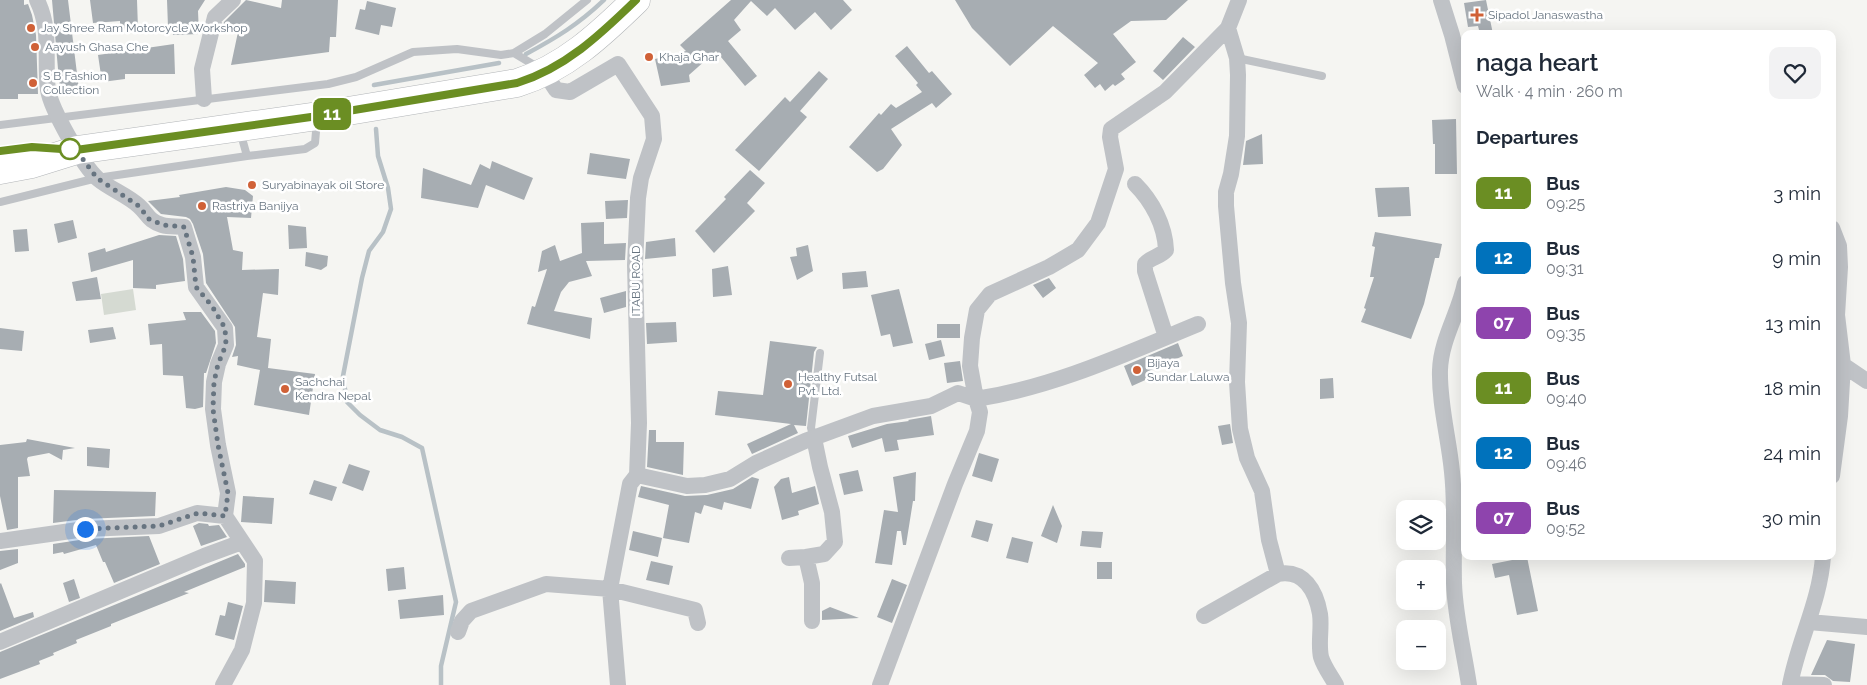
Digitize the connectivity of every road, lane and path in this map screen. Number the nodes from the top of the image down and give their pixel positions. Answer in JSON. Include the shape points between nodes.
{"nodes":[{"id":1,"x":37,"y":0,"type":"edge"},
{"id":2,"x":233,"y":0,"type":"edge"},
{"id":3,"x":587,"y":0,"type":"edge"},
{"id":4,"x":636,"y":0,"type":"edge"},
{"id":5,"x":1239,"y":0,"type":"edge"},
{"id":6,"x":1441,"y":0,"type":"edge"},
{"id":7,"x":1228,"y":28,"type":"junction"},
{"id":8,"x":1459,"y":37,"type":"edge"},
{"id":9,"x":514,"y":53,"type":"junction"},
{"id":10,"x":1461,"y":53,"type":"edge"},
{"id":11,"x":1237,"y":58,"type":"junction"},
{"id":12,"x":545,"y":73,"type":"junction"},
{"id":13,"x":1322,"y":76,"type":"dead end"},
{"id":14,"x":204,"y":99,"type":"junction"},
{"id":15,"x":318,"y":116,"type":"junction"},
{"id":16,"x":59,"y":118,"type":"junction"},
{"id":17,"x":0,"y":125,"type":"edge"},
{"id":18,"x":239,"y":127,"type":"junction"},
{"id":19,"x":76,"y":150,"type":"junction"},
{"id":20,"x":0,"y":151,"type":"edge"},
{"id":21,"x":247,"y":156,"type":"junction"},
{"id":22,"x":0,"y":170,"type":"edge"},
{"id":23,"x":97,"y":178,"type":"junction"},
{"id":24,"x":1135,"y":184,"type":"dead end"},
{"id":25,"x":0,"y":202,"type":"edge"},
{"id":26,"x":1836,"y":238,"type":"edge"},
{"id":27,"x":1460,"y":315,"type":"edge"},
{"id":28,"x":1198,"y":324,"type":"dead end"},
{"id":29,"x":1166,"y":337,"type":"junction"},
{"id":30,"x":820,"y":354,"type":"dead end"},
{"id":31,"x":1843,"y":365,"type":"junction"},
{"id":32,"x":1867,"y":381,"type":"edge"},
{"id":33,"x":976,"y":399,"type":"junction"},
{"id":34,"x":814,"y":438,"type":"junction"},
{"id":35,"x":1836,"y":445,"type":"edge"},
{"id":36,"x":637,"y":475,"type":"junction"},
{"id":37,"x":1460,"y":514,"type":"edge"},
{"id":38,"x":225,"y":516,"type":"junction"},
{"id":39,"x":0,"y":540,"type":"edge"},
{"id":40,"x":242,"y":542,"type":"junction"},
{"id":41,"x":806,"y":557,"type":"junction"},
{"id":42,"x":789,"y":558,"type":"dead end"},
{"id":43,"x":1824,"y":560,"type":"edge"},
{"id":44,"x":1278,"y":574,"type":"junction"},
{"id":45,"x":610,"y":589,"type":"junction"},
{"id":46,"x":1204,"y":616,"type":"dead end"},
{"id":47,"x":812,"y":621,"type":"dead end"},
{"id":48,"x":1809,"y":622,"type":"junction"},
{"id":49,"x":698,"y":623,"type":"dead end"},
{"id":50,"x":1867,"y":627,"type":"edge"},
{"id":51,"x":458,"y":632,"type":"dead end"},
{"id":52,"x":0,"y":642,"type":"edge"},
{"id":53,"x":1331,"y":683,"type":"edge"},
{"id":54,"x":1790,"y":684,"type":"edge"},
{"id":55,"x":223,"y":685,"type":"edge"},
{"id":56,"x":618,"y":685,"type":"edge"},
{"id":57,"x":880,"y":685,"type":"edge"},
{"id":58,"x":1469,"y":685,"type":"edge"},
{"id":59,"x":1824,"y":685,"type":"edge"}],
"edges":[{"from":1,"to":16,"type":"street","via":[[48,39],[48,90]]},
{"from":2,"to":14,"type":"street","via":[[215,17],[202,69]]},
{"from":3,"to":9,"type":"lane","via":[[545,34]]},
{"from":4,"to":12,"type":"highway","via":[[596,38]]},
{"from":5,"to":7,"type":"street"},
{"from":6,"to":8,"type":"street"},
{"from":7,"to":11,"type":"street"},
{"from":7,"to":33,"type":"street","via":[[1165,92],[1111,129],[1116,169],[1098,223],[1078,250],[990,294],[977,310],[970,366]]},
{"from":8,"to":10,"type":"street"},
{"from":9,"to":12,"type":"lane"},
{"from":9,"to":14,"type":"lane","via":[[501,55],[457,49],[413,52],[356,77],[328,84]]},
{"from":11,"to":13,"type":"lane"},
{"from":11,"to":44,"type":"street","via":[[1237,136],[1226,206],[1239,324],[1237,382],[1240,429],[1247,458],[1262,491],[1267,532]]},
{"from":12,"to":15,"type":"highway","via":[[517,83]]},
{"from":12,"to":36,"type":"street","name":"ITABU ROAD","via":[[556,90],[570,92],[618,64],[652,116],[654,139],[638,198],[635,265]]},
{"from":14,"to":16,"type":"lane"},
{"from":15,"to":18,"type":"highway"},
{"from":15,"to":21,"type":"lane","via":[[315,143],[305,149]]},
{"from":16,"to":17,"type":"lane"},
{"from":16,"to":19,"type":"street"},
{"from":18,"to":19,"type":"highway"},
{"from":18,"to":21,"type":"lane"},
{"from":19,"to":20,"type":"highway","via":[[32,147]]},
{"from":19,"to":22,"type":"highway"},
{"from":19,"to":23,"type":"street"},
{"from":21,"to":23,"type":"lane"},
{"from":23,"to":25,"type":"lane"},
{"from":23,"to":38,"type":"street","via":[[139,206],[149,219],[163,225],[184,227],[193,257],[196,287],[225,328],[226,345],[214,382],[213,409],[228,493]]},
{"from":24,"to":29,"type":"street","via":[[1148,197],[1166,243],[1166,250],[1150,259],[1144,271]]},
{"from":26,"to":31,"type":"street","via":[[1840,267],[1837,315]]},
{"from":27,"to":37,"type":"street","via":[[1443,347],[1440,371]]},
{"from":28,"to":29,"type":"street"},
{"from":29,"to":33,"type":"street","via":[[1061,379]]},
{"from":30,"to":34,"type":"lane","via":[[811,428]]},
{"from":31,"to":32,"type":"street"},
{"from":31,"to":35,"type":"street"},
{"from":33,"to":34,"type":"street","via":[[958,394],[931,406],[873,416]]},
{"from":33,"to":57,"type":"street","via":[[980,412],[977,431]]},
{"from":34,"to":36,"type":"street","via":[[756,463],[730,479],[705,485],[687,486]]},
{"from":34,"to":41,"type":"street","via":[[832,512],[835,542],[824,554]]},
{"from":36,"to":45,"type":"street","via":[[630,484]]},
{"from":37,"to":58,"type":"street","via":[[1454,585]]},
{"from":38,"to":39,"type":"street","via":[[198,513],[159,526],[85,529]]},
{"from":38,"to":40,"type":"street"},
{"from":40,"to":52,"type":"street"},
{"from":40,"to":55,"type":"street","via":[[255,561],[254,603],[242,650]]},
{"from":41,"to":42,"type":"street"},
{"from":41,"to":47,"type":"street","via":[[812,583]]},
{"from":43,"to":48,"type":"street"},
{"from":44,"to":46,"type":"street"},
{"from":44,"to":53,"type":"street","via":[[1296,574],[1309,585],[1320,615],[1321,657]]},
{"from":45,"to":49,"type":"street","via":[[695,610]]},
{"from":45,"to":51,"type":"street","via":[[546,584],[471,611]]},
{"from":45,"to":56,"type":"street"},
{"from":48,"to":50,"type":"street"},
{"from":48,"to":54,"type":"street"},
{"from":54,"to":59,"type":"street"}]}
